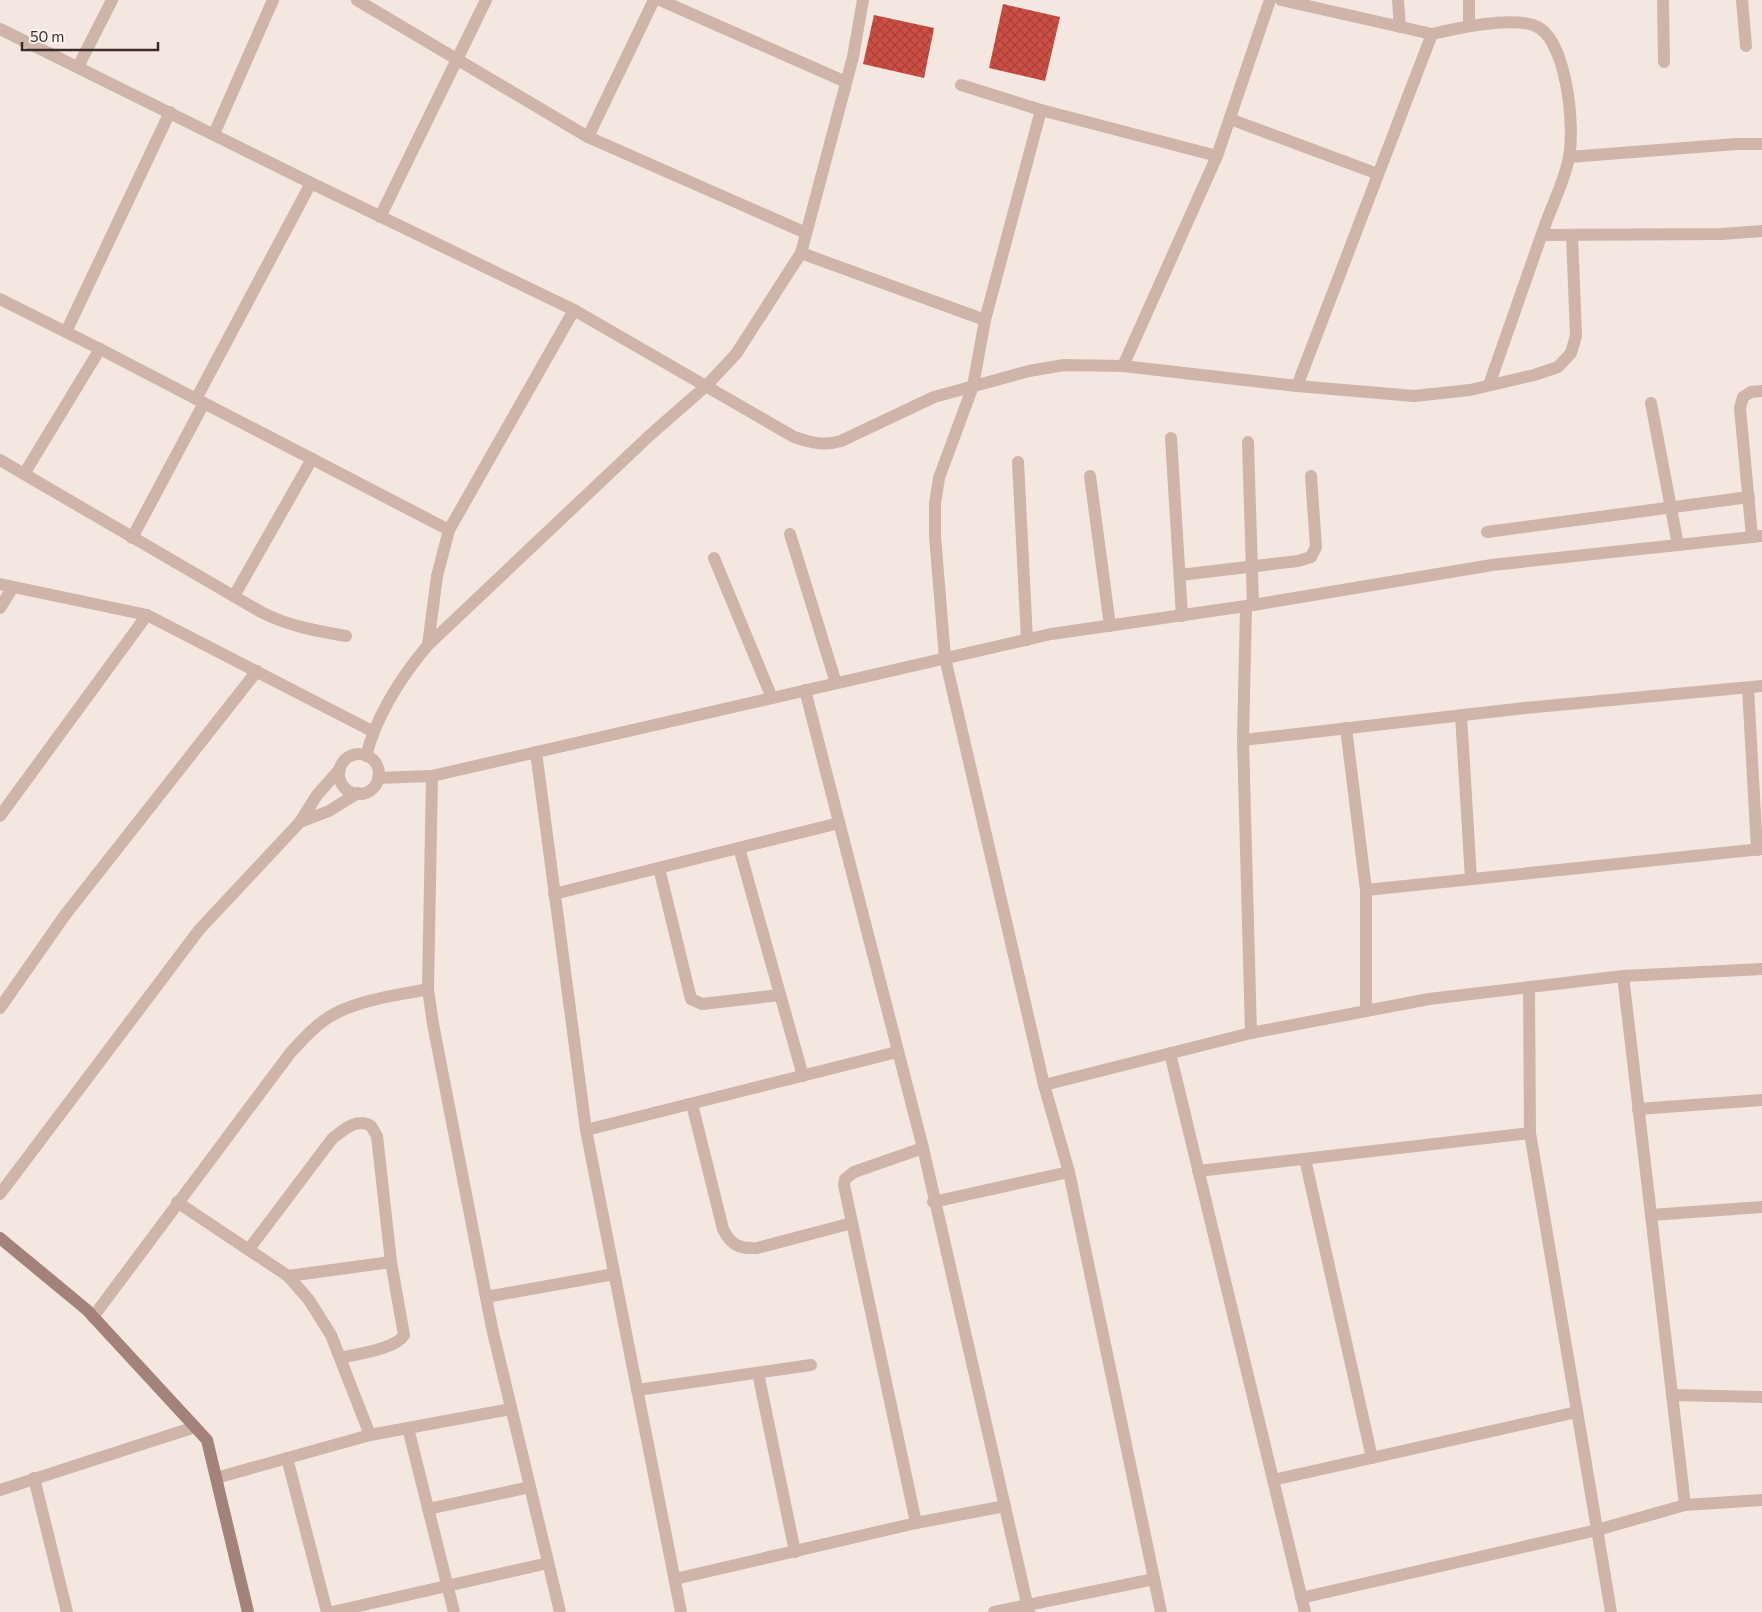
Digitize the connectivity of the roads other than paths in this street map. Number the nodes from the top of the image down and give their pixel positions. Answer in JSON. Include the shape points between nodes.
{"nodes":[{"id":1,"x":112,"y":0,"type":"edge"},
{"id":2,"x":273,"y":0,"type":"edge"},
{"id":3,"x":357,"y":0,"type":"edge"},
{"id":4,"x":486,"y":0,"type":"edge"},
{"id":5,"x":654,"y":0,"type":"edge"},
{"id":6,"x":660,"y":0,"type":"edge"},
{"id":7,"x":863,"y":0,"type":"edge"},
{"id":8,"x":1270,"y":0,"type":"edge"},
{"id":9,"x":1281,"y":0,"type":"edge"},
{"id":10,"x":1398,"y":0,"type":"edge"},
{"id":11,"x":1469,"y":0,"type":"edge"},
{"id":12,"x":1663,"y":0,"type":"edge"},
{"id":13,"x":1742,"y":0,"type":"edge"},
{"id":14,"x":1469,"y":26,"type":"junction"},
{"id":15,"x":1400,"y":27,"type":"junction"},
{"id":16,"x":0,"y":29,"type":"edge"},
{"id":17,"x":1432,"y":34,"type":"junction"},
{"id":18,"x":1746,"y":46,"type":"dead end"},
{"id":19,"x":457,"y":60,"type":"junction"},
{"id":20,"x":1664,"y":62,"type":"dead end"},
{"id":21,"x":78,"y":67,"type":"junction"},
{"id":22,"x":846,"y":82,"type":"junction"},
{"id":23,"x":961,"y":85,"type":"dead end"},
{"id":24,"x":1041,"y":110,"type":"junction"},
{"id":25,"x":170,"y":112,"type":"junction"},
{"id":26,"x":1230,"y":119,"type":"junction"},
{"id":27,"x":214,"y":134,"type":"junction"},
{"id":28,"x":588,"y":137,"type":"junction"},
{"id":29,"x":1762,"y":144,"type":"edge"},
{"id":30,"x":1217,"y":156,"type":"junction"},
{"id":31,"x":1569,"y":157,"type":"junction"},
{"id":32,"x":1378,"y":174,"type":"junction"},
{"id":33,"x":310,"y":183,"type":"junction"},
{"id":34,"x":380,"y":216,"type":"junction"},
{"id":35,"x":1762,"y":231,"type":"edge"},
{"id":36,"x":806,"y":233,"type":"junction"},
{"id":37,"x":1572,"y":235,"type":"junction"},
{"id":38,"x":1542,"y":236,"type":"junction"},
{"id":39,"x":801,"y":253,"type":"junction"},
{"id":40,"x":0,"y":299,"type":"edge"},
{"id":41,"x":574,"y":310,"type":"junction"},
{"id":42,"x":985,"y":320,"type":"junction"},
{"id":43,"x":66,"y":332,"type":"junction"},
{"id":44,"x":100,"y":349,"type":"junction"},
{"id":45,"x":1123,"y":366,"type":"junction"},
{"id":46,"x":1489,"y":385,"type":"junction"},
{"id":47,"x":706,"y":386,"type":"junction"},
{"id":48,"x":973,"y":386,"type":"junction"},
{"id":49,"x":1297,"y":386,"type":"junction"},
{"id":50,"x":1762,"y":391,"type":"edge"},
{"id":51,"x":200,"y":401,"type":"junction"},
{"id":52,"x":1651,"y":403,"type":"dead end"},
{"id":53,"x":1171,"y":438,"type":"dead end"},
{"id":54,"x":1248,"y":442,"type":"dead end"},
{"id":55,"x":312,"y":459,"type":"junction"},
{"id":56,"x":0,"y":460,"type":"edge"},
{"id":57,"x":1018,"y":462,"type":"dead end"},
{"id":58,"x":24,"y":474,"type":"junction"},
{"id":59,"x":1090,"y":476,"type":"dead end"},
{"id":60,"x":1311,"y":476,"type":"dead end"},
{"id":61,"x":1749,"y":497,"type":"junction"},
{"id":62,"x":1672,"y":508,"type":"junction"},
{"id":63,"x":449,"y":530,"type":"junction"},
{"id":64,"x":1487,"y":532,"type":"dead end"},
{"id":65,"x":790,"y":534,"type":"dead end"},
{"id":66,"x":1757,"y":537,"type":"edge"},
{"id":67,"x":132,"y":538,"type":"junction"},
{"id":68,"x":1678,"y":545,"type":"junction"},
{"id":69,"x":714,"y":558,"type":"dead end"},
{"id":70,"x":1253,"y":566,"type":"junction"},
{"id":71,"x":1180,"y":575,"type":"junction"},
{"id":72,"x":0,"y":584,"type":"edge"},
{"id":73,"x":13,"y":587,"type":"junction"},
{"id":74,"x":234,"y":596,"type":"junction"},
{"id":75,"x":1250,"y":606,"type":"junction"},
{"id":76,"x":0,"y":608,"type":"edge"},
{"id":77,"x":147,"y":615,"type":"junction"},
{"id":78,"x":1182,"y":616,"type":"junction"},
{"id":79,"x":1110,"y":626,"type":"junction"},
{"id":80,"x":346,"y":636,"type":"dead end"},
{"id":81,"x":1028,"y":640,"type":"junction"},
{"id":82,"x":428,"y":645,"type":"junction"},
{"id":83,"x":945,"y":658,"type":"junction"},
{"id":84,"x":257,"y":671,"type":"junction"},
{"id":85,"x":836,"y":683,"type":"junction"},
{"id":86,"x":1762,"y":686,"type":"edge"},
{"id":87,"x":1748,"y":688,"type":"junction"},
{"id":88,"x":805,"y":690,"type":"junction"},
{"id":89,"x":772,"y":698,"type":"junction"},
{"id":90,"x":1461,"y":716,"type":"junction"},
{"id":91,"x":1346,"y":728,"type":"junction"},
{"id":92,"x":372,"y":731,"type":"junction"},
{"id":93,"x":1243,"y":740,"type":"junction"},
{"id":94,"x":536,"y":752,"type":"junction"},
{"id":95,"x":366,"y":756,"type":"junction"},
{"id":96,"x":340,"y":769,"type":"junction"},
{"id":97,"x":432,"y":776,"type":"junction"},
{"id":98,"x":378,"y":778,"type":"junction"},
{"id":99,"x":358,"y":793,"type":"junction"},
{"id":100,"x":0,"y":816,"type":"edge"},
{"id":101,"x":300,"y":822,"type":"junction"},
{"id":102,"x":839,"y":824,"type":"junction"},
{"id":103,"x":739,"y":848,"type":"junction"},
{"id":104,"x":1760,"y":850,"type":"edge"},
{"id":105,"x":659,"y":868,"type":"junction"},
{"id":106,"x":1471,"y":879,"type":"junction"},
{"id":107,"x":1366,"y":890,"type":"junction"},
{"id":108,"x":554,"y":894,"type":"junction"},
{"id":109,"x":1762,"y":970,"type":"edge"},
{"id":110,"x":1623,"y":976,"type":"junction"},
{"id":111,"x":1529,"y":987,"type":"junction"},
{"id":112,"x":428,"y":990,"type":"junction"},
{"id":113,"x":780,"y":995,"type":"junction"},
{"id":114,"x":0,"y":1008,"type":"edge"},
{"id":115,"x":1366,"y":1011,"type":"junction"},
{"id":116,"x":1251,"y":1033,"type":"junction"},
{"id":117,"x":897,"y":1052,"type":"junction"},
{"id":118,"x":1170,"y":1053,"type":"junction"},
{"id":119,"x":803,"y":1076,"type":"junction"},
{"id":120,"x":1044,"y":1084,"type":"junction"},
{"id":121,"x":1762,"y":1100,"type":"edge"},
{"id":122,"x":692,"y":1104,"type":"junction"},
{"id":123,"x":1638,"y":1109,"type":"junction"},
{"id":124,"x":586,"y":1130,"type":"junction"},
{"id":125,"x":1530,"y":1133,"type":"junction"},
{"id":126,"x":922,"y":1148,"type":"junction"},
{"id":127,"x":1305,"y":1159,"type":"junction"},
{"id":128,"x":1198,"y":1171,"type":"junction"},
{"id":129,"x":1069,"y":1172,"type":"junction"},
{"id":130,"x":0,"y":1194,"type":"edge"},
{"id":131,"x":177,"y":1202,"type":"junction"},
{"id":132,"x":933,"y":1202,"type":"junction"},
{"id":133,"x":1762,"y":1207,"type":"edge"},
{"id":134,"x":1651,"y":1215,"type":"junction"},
{"id":135,"x":852,"y":1223,"type":"junction"},
{"id":136,"x":0,"y":1238,"type":"edge"},
{"id":137,"x":250,"y":1249,"type":"junction"},
{"id":138,"x":391,"y":1262,"type":"junction"},
{"id":139,"x":614,"y":1274,"type":"junction"},
{"id":140,"x":288,"y":1276,"type":"junction"},
{"id":141,"x":486,"y":1297,"type":"junction"},
{"id":142,"x":93,"y":1317,"type":"junction"},
{"id":143,"x":341,"y":1358,"type":"junction"},
{"id":144,"x":811,"y":1365,"type":"dead end"},
{"id":145,"x":758,"y":1372,"type":"junction"},
{"id":146,"x":637,"y":1390,"type":"junction"},
{"id":147,"x":1672,"y":1395,"type":"junction"},
{"id":148,"x":1762,"y":1396,"type":"edge"},
{"id":149,"x":511,"y":1409,"type":"junction"},
{"id":150,"x":1577,"y":1412,"type":"junction"},
{"id":151,"x":196,"y":1427,"type":"junction"},
{"id":152,"x":408,"y":1428,"type":"junction"},
{"id":153,"x":370,"y":1435,"type":"junction"},
{"id":154,"x":288,"y":1458,"type":"junction"},
{"id":155,"x":1372,"y":1458,"type":"junction"},
{"id":156,"x":34,"y":1478,"type":"junction"},
{"id":157,"x":216,"y":1478,"type":"junction"},
{"id":158,"x":1272,"y":1480,"type":"junction"},
{"id":159,"x":1,"y":1486,"type":"edge"},
{"id":160,"x":530,"y":1487,"type":"junction"},
{"id":161,"x":1762,"y":1500,"type":"edge"},
{"id":162,"x":1685,"y":1505,"type":"junction"},
{"id":163,"x":1005,"y":1506,"type":"junction"},
{"id":164,"x":428,"y":1509,"type":"junction"},
{"id":165,"x":916,"y":1524,"type":"junction"},
{"id":166,"x":1597,"y":1530,"type":"junction"},
{"id":167,"x":795,"y":1552,"type":"junction"},
{"id":168,"x":548,"y":1563,"type":"junction"},
{"id":169,"x":1154,"y":1578,"type":"junction"},
{"id":170,"x":675,"y":1579,"type":"junction"},
{"id":171,"x":447,"y":1584,"type":"junction"},
{"id":172,"x":1301,"y":1598,"type":"junction"},
{"id":173,"x":1028,"y":1608,"type":"edge"},
{"id":174,"x":67,"y":1612,"type":"edge"},
{"id":175,"x":246,"y":1612,"type":"edge"},
{"id":176,"x":327,"y":1612,"type":"edge"},
{"id":177,"x":332,"y":1612,"type":"edge"},
{"id":178,"x":454,"y":1612,"type":"edge"},
{"id":179,"x":560,"y":1612,"type":"edge"},
{"id":180,"x":681,"y":1612,"type":"edge"},
{"id":181,"x":994,"y":1612,"type":"edge"},
{"id":182,"x":1161,"y":1612,"type":"edge"},
{"id":183,"x":1305,"y":1612,"type":"edge"},
{"id":184,"x":1611,"y":1612,"type":"edge"}],
"edges":[{"from":1,"to":21,"type":"street"},
{"from":2,"to":27,"type":"street"},
{"from":3,"to":19,"type":"street"},
{"from":4,"to":19,"type":"street"},
{"from":5,"to":28,"type":"street"},
{"from":6,"to":22,"type":"street"},
{"from":7,"to":22,"type":"street"},
{"from":8,"to":26,"type":"street"},
{"from":9,"to":15,"type":"street"},
{"from":10,"to":15,"type":"street"},
{"from":11,"to":14,"type":"street"},
{"from":12,"to":20,"type":"street"},
{"from":13,"to":18,"type":"street"},
{"from":14,"to":17,"type":"street"},
{"from":14,"to":31,"type":"street","via":[[1521,23],[1544,30],[1560,62],[1569,108]]},
{"from":15,"to":17,"type":"street"},
{"from":16,"to":21,"type":"street"},
{"from":17,"to":32,"type":"street"},
{"from":19,"to":28,"type":"street"},
{"from":19,"to":34,"type":"street"},
{"from":21,"to":25,"type":"street"},
{"from":22,"to":36,"type":"street"},
{"from":23,"to":24,"type":"street"},
{"from":24,"to":30,"type":"street"},
{"from":24,"to":42,"type":"street"},
{"from":25,"to":27,"type":"street"},
{"from":25,"to":43,"type":"street"},
{"from":26,"to":30,"type":"street"},
{"from":26,"to":32,"type":"street"},
{"from":27,"to":33,"type":"street"},
{"from":28,"to":36,"type":"street"},
{"from":29,"to":31,"type":"street"},
{"from":30,"to":45,"type":"street"},
{"from":31,"to":38,"type":"street"},
{"from":32,"to":49,"type":"street"},
{"from":33,"to":34,"type":"street"},
{"from":33,"to":51,"type":"street"},
{"from":34,"to":41,"type":"street"},
{"from":35,"to":37,"type":"street"},
{"from":36,"to":39,"type":"street"},
{"from":37,"to":38,"type":"street"},
{"from":37,"to":46,"type":"street","via":[[1576,336],[1571,353],[1558,368]]},
{"from":38,"to":46,"type":"street"},
{"from":39,"to":42,"type":"street"},
{"from":39,"to":47,"type":"street","via":[[736,354]]},
{"from":40,"to":43,"type":"street"},
{"from":41,"to":47,"type":"street"},
{"from":41,"to":63,"type":"street"},
{"from":42,"to":48,"type":"street"},
{"from":43,"to":44,"type":"street"},
{"from":44,"to":51,"type":"street"},
{"from":44,"to":58,"type":"street"},
{"from":45,"to":48,"type":"street","via":[[1064,365]]},
{"from":45,"to":49,"type":"street"},
{"from":46,"to":49,"type":"street","via":[[1414,396]]},
{"from":47,"to":48,"type":"street","via":[[794,437],[814,444],[841,441],[934,397]]},
{"from":47,"to":82,"type":"street","via":[[648,436]]},
{"from":48,"to":83,"type":"street","via":[[949,447],[935,503]]},
{"from":50,"to":61,"type":"street","via":[[1751,392],[1744,397],[1740,408]]},
{"from":51,"to":55,"type":"street"},
{"from":51,"to":67,"type":"street"},
{"from":52,"to":62,"type":"street"},
{"from":53,"to":71,"type":"street"},
{"from":54,"to":70,"type":"street"},
{"from":55,"to":63,"type":"street"},
{"from":55,"to":74,"type":"street"},
{"from":56,"to":58,"type":"street"},
{"from":57,"to":81,"type":"street"},
{"from":58,"to":67,"type":"street"},
{"from":59,"to":79,"type":"street"},
{"from":60,"to":70,"type":"street","via":[[1314,553],[1306,560]]},
{"from":61,"to":62,"type":"street"},
{"from":61,"to":66,"type":"street"},
{"from":62,"to":64,"type":"street"},
{"from":62,"to":68,"type":"street"},
{"from":63,"to":82,"type":"street","via":[[437,576]]},
{"from":65,"to":85,"type":"street"},
{"from":66,"to":68,"type":"street"},
{"from":67,"to":74,"type":"street"},
{"from":68,"to":75,"type":"street","via":[[1492,565]]},
{"from":69,"to":89,"type":"street"},
{"from":70,"to":71,"type":"street"},
{"from":70,"to":75,"type":"street"},
{"from":71,"to":78,"type":"street"},
{"from":72,"to":73,"type":"street"},
{"from":73,"to":76,"type":"street"},
{"from":73,"to":77,"type":"street"},
{"from":74,"to":80,"type":"street","via":[[276,619],[310,630]]},
{"from":75,"to":78,"type":"street"},
{"from":75,"to":93,"type":"street"},
{"from":77,"to":84,"type":"street"},
{"from":77,"to":100,"type":"street"},
{"from":78,"to":79,"type":"street"},
{"from":79,"to":81,"type":"street"},
{"from":81,"to":83,"type":"street"},
{"from":82,"to":92,"type":"street","via":[[407,670]]},
{"from":83,"to":85,"type":"street"},
{"from":83,"to":120,"type":"street"},
{"from":84,"to":92,"type":"street"},
{"from":84,"to":114,"type":"street","via":[[65,915]]},
{"from":85,"to":88,"type":"street"},
{"from":86,"to":87,"type":"street"},
{"from":87,"to":90,"type":"street"},
{"from":87,"to":104,"type":"street"},
{"from":88,"to":89,"type":"street"},
{"from":88,"to":102,"type":"street"},
{"from":89,"to":94,"type":"street"},
{"from":90,"to":91,"type":"street"},
{"from":90,"to":106,"type":"street"},
{"from":91,"to":93,"type":"street"},
{"from":91,"to":107,"type":"street"},
{"from":92,"to":95,"type":"street"},
{"from":93,"to":116,"type":"street"},
{"from":94,"to":97,"type":"street"},
{"from":94,"to":108,"type":"street"},
{"from":95,"to":96,"type":"street","via":[[350,756]]},
{"from":95,"to":98,"type":"street","via":[[375,762]]},
{"from":96,"to":99,"type":"street","via":[[342,784],[350,792]]},
{"from":96,"to":101,"type":"street","via":[[317,795]]},
{"from":97,"to":98,"type":"street"},
{"from":97,"to":112,"type":"street"},
{"from":98,"to":99,"type":"street","via":[[371,789]]},
{"from":99,"to":101,"type":"street","via":[[329,811]]},
{"from":101,"to":130,"type":"street","via":[[199,930]]},
{"from":102,"to":103,"type":"street"},
{"from":102,"to":117,"type":"street"},
{"from":103,"to":105,"type":"street"},
{"from":103,"to":113,"type":"street"},
{"from":104,"to":106,"type":"street"},
{"from":105,"to":108,"type":"street"},
{"from":105,"to":113,"type":"street","via":[[691,999],[702,1004]]},
{"from":106,"to":107,"type":"street"},
{"from":107,"to":115,"type":"street"},
{"from":108,"to":124,"type":"street"},
{"from":109,"to":110,"type":"street"},
{"from":110,"to":111,"type":"street"},
{"from":110,"to":123,"type":"street"},
{"from":111,"to":115,"type":"street","via":[[1429,999]]},
{"from":111,"to":125,"type":"street"},
{"from":112,"to":131,"type":"street","via":[[355,1006],[321,1022],[291,1052]]},
{"from":112,"to":141,"type":"street"},
{"from":113,"to":119,"type":"street"},
{"from":115,"to":116,"type":"street"},
{"from":116,"to":118,"type":"street"},
{"from":117,"to":119,"type":"street"},
{"from":117,"to":126,"type":"street"},
{"from":118,"to":120,"type":"street"},
{"from":118,"to":128,"type":"street"},
{"from":119,"to":122,"type":"street"},
{"from":120,"to":129,"type":"street"},
{"from":121,"to":123,"type":"street"},
{"from":122,"to":124,"type":"street"},
{"from":122,"to":135,"type":"street","via":[[723,1229],[735,1246],[757,1248]]},
{"from":123,"to":134,"type":"street"},
{"from":124,"to":139,"type":"street"},
{"from":125,"to":127,"type":"street"},
{"from":125,"to":150,"type":"street"},
{"from":126,"to":132,"type":"street"},
{"from":126,"to":135,"type":"street","via":[[848,1175],[844,1185]]},
{"from":127,"to":128,"type":"street"},
{"from":127,"to":155,"type":"street"},
{"from":128,"to":158,"type":"street"},
{"from":129,"to":132,"type":"street"},
{"from":129,"to":169,"type":"street"},
{"from":131,"to":137,"type":"street"},
{"from":131,"to":142,"type":"street"},
{"from":132,"to":163,"type":"street"},
{"from":133,"to":134,"type":"street"},
{"from":134,"to":147,"type":"street"},
{"from":135,"to":165,"type":"street"},
{"from":136,"to":142,"type":"main road"},
{"from":137,"to":138,"type":"street","via":[[332,1139],[349,1126],[366,1123],[377,1136]]},
{"from":137,"to":140,"type":"street"},
{"from":138,"to":140,"type":"street"},
{"from":138,"to":143,"type":"street","via":[[404,1335],[402,1340]]},
{"from":139,"to":141,"type":"street"},
{"from":139,"to":146,"type":"street"},
{"from":140,"to":143,"type":"street","via":[[322,1319]]},
{"from":141,"to":149,"type":"street"},
{"from":142,"to":151,"type":"main road"},
{"from":143,"to":153,"type":"street"},
{"from":144,"to":145,"type":"street"},
{"from":145,"to":146,"type":"street"},
{"from":145,"to":167,"type":"street"},
{"from":146,"to":170,"type":"street"},
{"from":147,"to":148,"type":"street"},
{"from":147,"to":162,"type":"street"},
{"from":149,"to":152,"type":"street"},
{"from":149,"to":160,"type":"street"},
{"from":150,"to":155,"type":"street"},
{"from":150,"to":166,"type":"street"},
{"from":151,"to":156,"type":"street"},
{"from":151,"to":157,"type":"main road","via":[[207,1440]]},
{"from":152,"to":153,"type":"street"},
{"from":152,"to":164,"type":"street"},
{"from":153,"to":154,"type":"street"},
{"from":154,"to":157,"type":"street"},
{"from":154,"to":176,"type":"street"},
{"from":155,"to":158,"type":"street"},
{"from":156,"to":159,"type":"street"},
{"from":156,"to":174,"type":"street"},
{"from":157,"to":175,"type":"main road"},
{"from":158,"to":172,"type":"street"},
{"from":160,"to":164,"type":"street"},
{"from":160,"to":168,"type":"street"},
{"from":161,"to":162,"type":"street"},
{"from":162,"to":166,"type":"street"},
{"from":163,"to":165,"type":"street"},
{"from":163,"to":173,"type":"street"},
{"from":164,"to":171,"type":"street"},
{"from":165,"to":167,"type":"street"},
{"from":166,"to":172,"type":"street"},
{"from":166,"to":184,"type":"street"},
{"from":167,"to":170,"type":"street"},
{"from":168,"to":171,"type":"street"},
{"from":168,"to":179,"type":"street"},
{"from":169,"to":173,"type":"street"},
{"from":169,"to":182,"type":"street"},
{"from":170,"to":180,"type":"street"},
{"from":171,"to":177,"type":"street"},
{"from":171,"to":178,"type":"street"},
{"from":172,"to":183,"type":"street"},
{"from":173,"to":181,"type":"street"}]}
